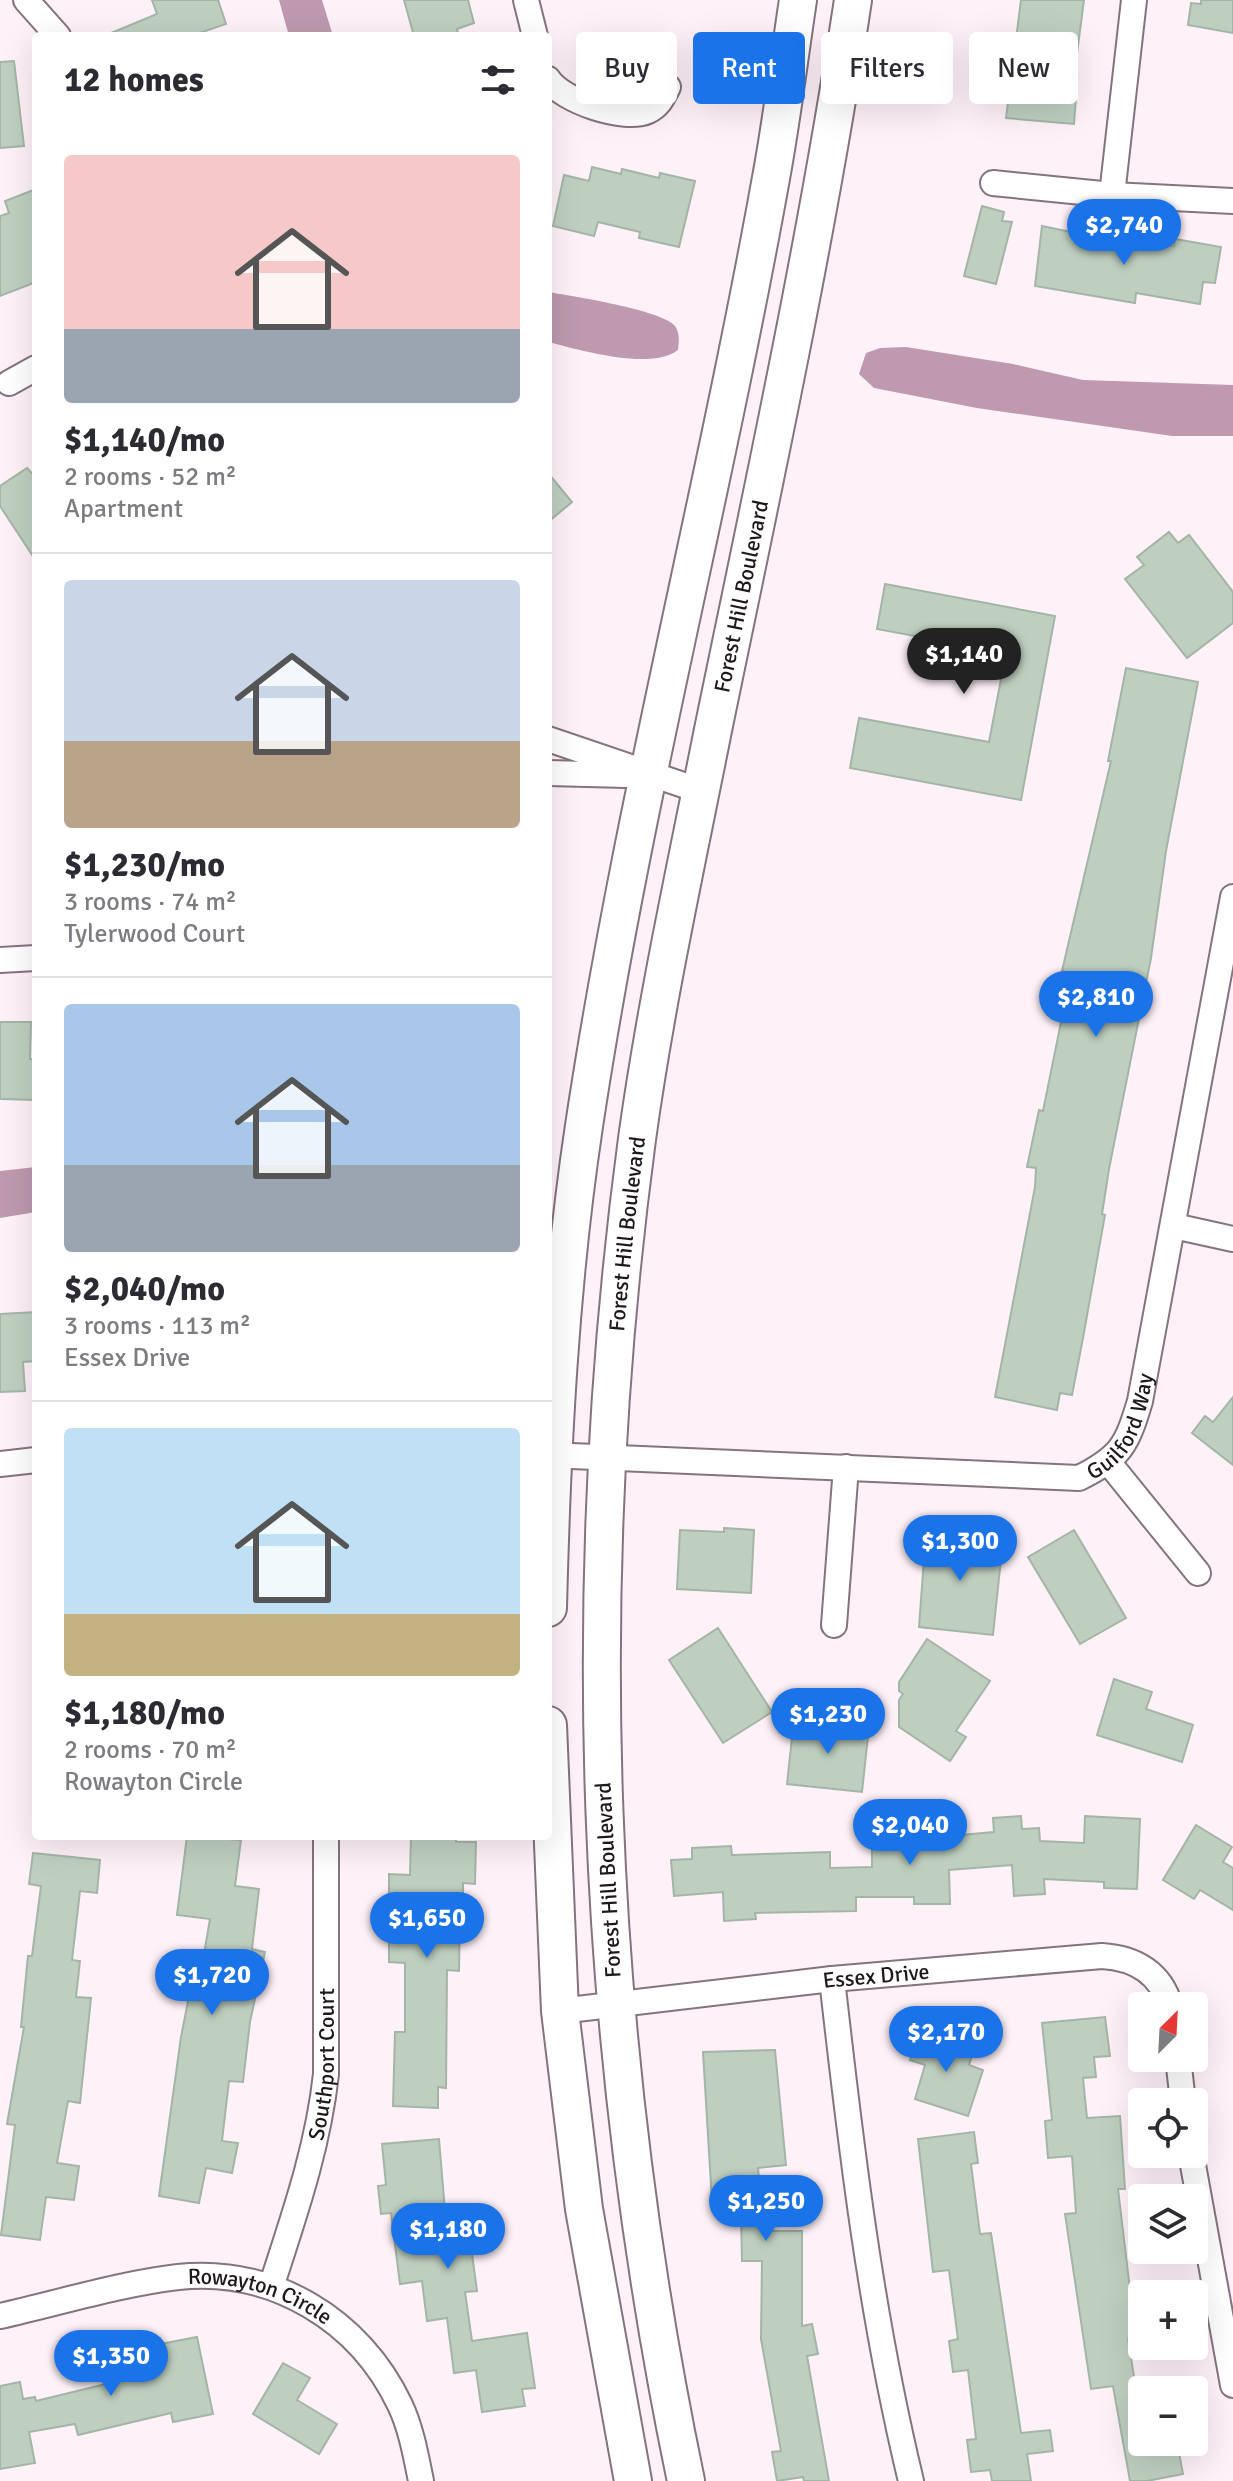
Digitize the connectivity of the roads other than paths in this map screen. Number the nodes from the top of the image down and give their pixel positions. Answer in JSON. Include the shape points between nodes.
{"nodes":[{"id":1,"x":26,"y":0,"type":"edge"},
{"id":2,"x":526,"y":0,"type":"edge"},
{"id":3,"x":798,"y":0,"type":"edge"},
{"id":4,"x":853,"y":0,"type":"edge"},
{"id":5,"x":1134,"y":0,"type":"edge"},
{"id":6,"x":54,"y":32,"type":"edge"},
{"id":7,"x":534,"y":32,"type":"edge"},
{"id":8,"x":552,"y":83,"type":"edge"},
{"id":9,"x":576,"y":102,"type":"edge"},
{"id":10,"x":581,"y":104,"type":"edge"},
{"id":11,"x":659,"y":104,"type":"edge"},
{"id":12,"x":993,"y":183,"type":"dead end"},
{"id":13,"x":1112,"y":195,"type":"junction"},
{"id":14,"x":1233,"y":201,"type":"edge"},
{"id":15,"x":32,"y":370,"type":"edge"},
{"id":16,"x":9,"y":383,"type":"dead end"},
{"id":17,"x":552,"y":740,"type":"edge"},
{"id":18,"x":552,"y":773,"type":"edge"},
{"id":19,"x":648,"y":776,"type":"junction"},
{"id":20,"x":701,"y":791,"type":"junction"},
{"id":21,"x":1233,"y":897,"type":"edge"},
{"id":22,"x":32,"y":958,"type":"edge"},
{"id":23,"x":0,"y":960,"type":"edge"},
{"id":24,"x":1174,"y":1226,"type":"junction"},
{"id":25,"x":1233,"y":1239,"type":"edge"},
{"id":26,"x":552,"y":1434,"type":"edge"},
{"id":27,"x":552,"y":1456,"type":"edge"},
{"id":28,"x":32,"y":1460,"type":"edge"},
{"id":29,"x":607,"y":1460,"type":"junction"},
{"id":30,"x":1109,"y":1463,"type":"junction"},
{"id":31,"x":0,"y":1464,"type":"edge"},
{"id":32,"x":846,"y":1467,"type":"junction"},
{"id":33,"x":1198,"y":1573,"type":"dead end"},
{"id":34,"x":834,"y":1625,"type":"dead end"},
{"id":35,"x":552,"y":1820,"type":"edge"},
{"id":36,"x":326,"y":1840,"type":"edge"},
{"id":37,"x":832,"y":1979,"type":"junction"},
{"id":38,"x":1163,"y":1992,"type":"edge"},
{"id":39,"x":615,"y":2004,"type":"junction"},
{"id":40,"x":560,"y":2011,"type":"junction"},
{"id":41,"x":1194,"y":2168,"type":"edge"},
{"id":42,"x":271,"y":2287,"type":"junction"},
{"id":43,"x":0,"y":2316,"type":"edge"},
{"id":44,"x":1233,"y":2385,"type":"edge"},
{"id":45,"x":421,"y":2481,"type":"edge"},
{"id":46,"x":633,"y":2481,"type":"edge"},
{"id":47,"x":686,"y":2481,"type":"edge"},
{"id":48,"x":911,"y":2481,"type":"edge"}],
"edges":[{"from":1,"to":6,"type":"street"},
{"from":2,"to":7,"type":"street"},
{"from":3,"to":19,"type":"main road","via":[[771,177]]},
{"from":4,"to":20,"type":"main road","name":"Forest Hill Boulevard","via":[[825,184]]},
{"from":5,"to":13,"type":"street"},
{"from":8,"to":9,"type":"street"},
{"from":10,"to":11,"type":"street","via":[[644,113]]},
{"from":12,"to":13,"type":"street"},
{"from":13,"to":14,"type":"street"},
{"from":15,"to":16,"type":"street"},
{"from":17,"to":19,"type":"street"},
{"from":18,"to":19,"type":"street"},
{"from":19,"to":20,"type":"street"},
{"from":19,"to":26,"type":"main road","via":[[584,1130]]},
{"from":20,"to":29,"type":"main road","name":"Forest Hill Boulevard","via":[[638,1137]]},
{"from":21,"to":24,"type":"street","name":"Guilford Way"},
{"from":22,"to":23,"type":"street"},
{"from":24,"to":25,"type":"street"},
{"from":24,"to":30,"type":"street","name":"Guilford Way","via":[[1140,1401],[1131,1433]]},
{"from":27,"to":29,"type":"street","name":"Guilford Way"},
{"from":28,"to":31,"type":"street"},
{"from":29,"to":32,"type":"street","name":"Guilford Way"},
{"from":29,"to":39,"type":"main road","name":"Forest Hill Boulevard","via":[[601,1688],[604,1847]]},
{"from":30,"to":32,"type":"street","name":"Guilford Way","via":[[1079,1478]]},
{"from":30,"to":33,"type":"street"},
{"from":32,"to":34,"type":"street"},
{"from":35,"to":40,"type":"main road"},
{"from":36,"to":42,"type":"street","name":"Southport Court","via":[[322,2112],[310,2170]]},
{"from":37,"to":38,"type":"street","name":"Essex Drive","via":[[1121,1957],[1155,1977]]},
{"from":37,"to":39,"type":"street","name":"Essex Drive"},
{"from":37,"to":48,"type":"street","via":[[870,2276]]},
{"from":39,"to":40,"type":"street","name":"Essex Drive"},
{"from":39,"to":47,"type":"main road","name":"Forest Hill Boulevard","via":[[638,2216]]},
{"from":40,"to":46,"type":"main road","via":[[587,2224]]},
{"from":41,"to":44,"type":"street"},
{"from":42,"to":43,"type":"street","name":"Rowayton Circle","via":[[213,2276],[177,2277]]},
{"from":42,"to":45,"type":"street","name":"Rowayton Circle","via":[[321,2311],[363,2346],[402,2407]]}]}
